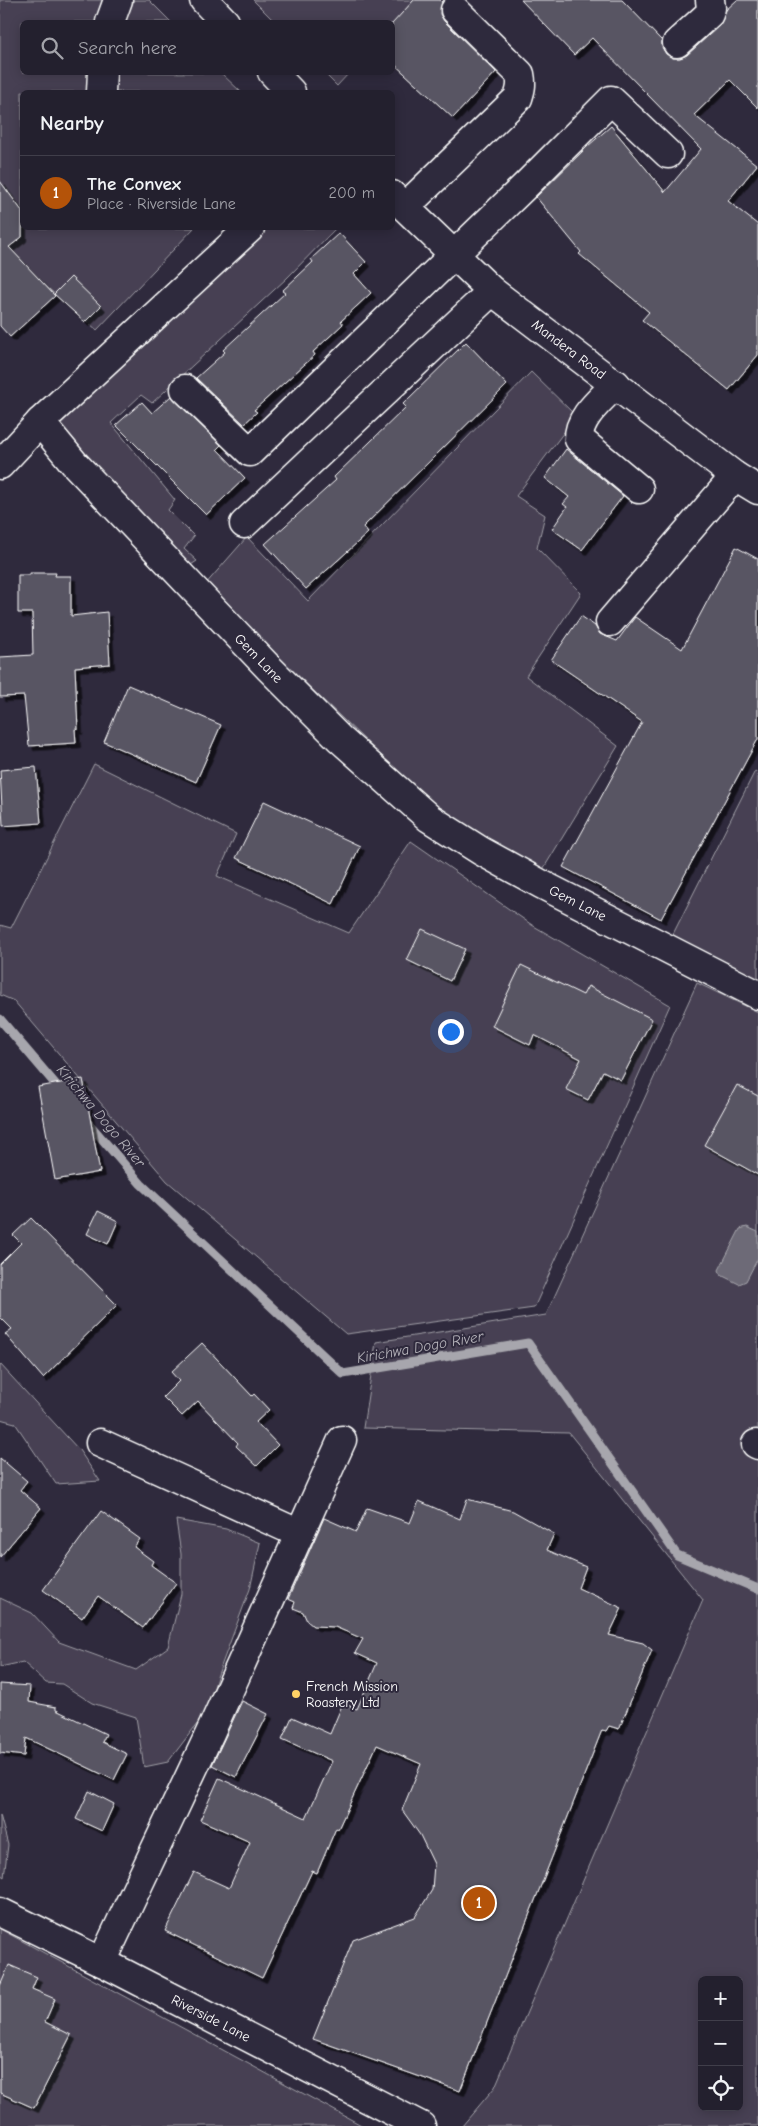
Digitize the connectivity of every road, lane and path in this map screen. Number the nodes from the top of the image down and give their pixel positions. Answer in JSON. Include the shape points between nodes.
{"nodes":[{"id":1,"x":118,"y":0,"type":"edge"},
{"id":2,"x":204,"y":0,"type":"edge"},
{"id":3,"x":710,"y":0,"type":"edge"},
{"id":4,"x":455,"y":10,"type":"dead end"},
{"id":5,"x":111,"y":20,"type":"edge"},
{"id":6,"x":223,"y":20,"type":"edge"},
{"id":7,"x":677,"y":43,"type":"dead end"},
{"id":8,"x":102,"y":75,"type":"edge"},
{"id":9,"x":275,"y":75,"type":"edge"},
{"id":10,"x":101,"y":90,"type":"edge"},
{"id":11,"x":289,"y":90,"type":"edge"},
{"id":12,"x":668,"y":154,"type":"dead end"},
{"id":13,"x":399,"y":201,"type":"edge"},
{"id":14,"x":248,"y":230,"type":"edge"},
{"id":15,"x":454,"y":255,"type":"junction"},
{"id":16,"x":492,"y":291,"type":"junction"},
{"id":17,"x":616,"y":384,"type":"junction"},
{"id":18,"x":186,"y":389,"type":"dead end"},
{"id":19,"x":40,"y":422,"type":"junction"},
{"id":20,"x":2,"y":455,"type":"edge"},
{"id":21,"x":734,"y":476,"type":"junction"},
{"id":22,"x":639,"y":489,"type":"dead end"},
{"id":23,"x":758,"y":490,"type":"edge"},
{"id":24,"x":244,"y":524,"type":"dead end"},
{"id":25,"x":610,"y":622,"type":"dead end"},
{"id":26,"x":758,"y":995,"type":"edge"},
{"id":27,"x":342,"y":1440,"type":"dead end"},
{"id":28,"x":100,"y":1443,"type":"dead end"},
{"id":29,"x":300,"y":1534,"type":"junction"},
{"id":30,"x":0,"y":1912,"type":"edge"},
{"id":31,"x":102,"y":1962,"type":"junction"},
{"id":32,"x":421,"y":2126,"type":"edge"}],
"edges":[{"from":1,"to":5,"type":"street"},
{"from":2,"to":6,"type":"street"},
{"from":3,"to":7,"type":"street","via":[[709,14]]},
{"from":4,"to":13,"type":"street","via":[[520,74],[521,90],[518,98]]},
{"from":8,"to":10,"type":"street"},
{"from":9,"to":11,"type":"street"},
{"from":12,"to":15,"type":"street","via":[[611,100]]},
{"from":13,"to":15,"type":"street","name":"Mandera Road"},
{"from":14,"to":19,"type":"street"},
{"from":15,"to":16,"type":"street","name":"Mandera Road"},
{"from":15,"to":18,"type":"street","via":[[250,452]]},
{"from":16,"to":17,"type":"street","name":"Mandera Road"},
{"from":16,"to":24,"type":"street"},
{"from":17,"to":21,"type":"street","name":"Mandera Road"},
{"from":17,"to":22,"type":"street","via":[[584,420],[578,432],[579,439]]},
{"from":19,"to":20,"type":"street"},
{"from":19,"to":26,"type":"street","name":"Gem Lane","via":[[74,463],[262,661],[340,739],[429,818],[541,884]]},
{"from":21,"to":23,"type":"street","name":"Mandera Road"},
{"from":21,"to":25,"type":"street"},
{"from":27,"to":29,"type":"street"},
{"from":28,"to":29,"type":"street"},
{"from":29,"to":31,"type":"street"},
{"from":30,"to":31,"type":"street","name":"Riverside Lane"},
{"from":31,"to":32,"type":"street","name":"Riverside Lane"}]}
